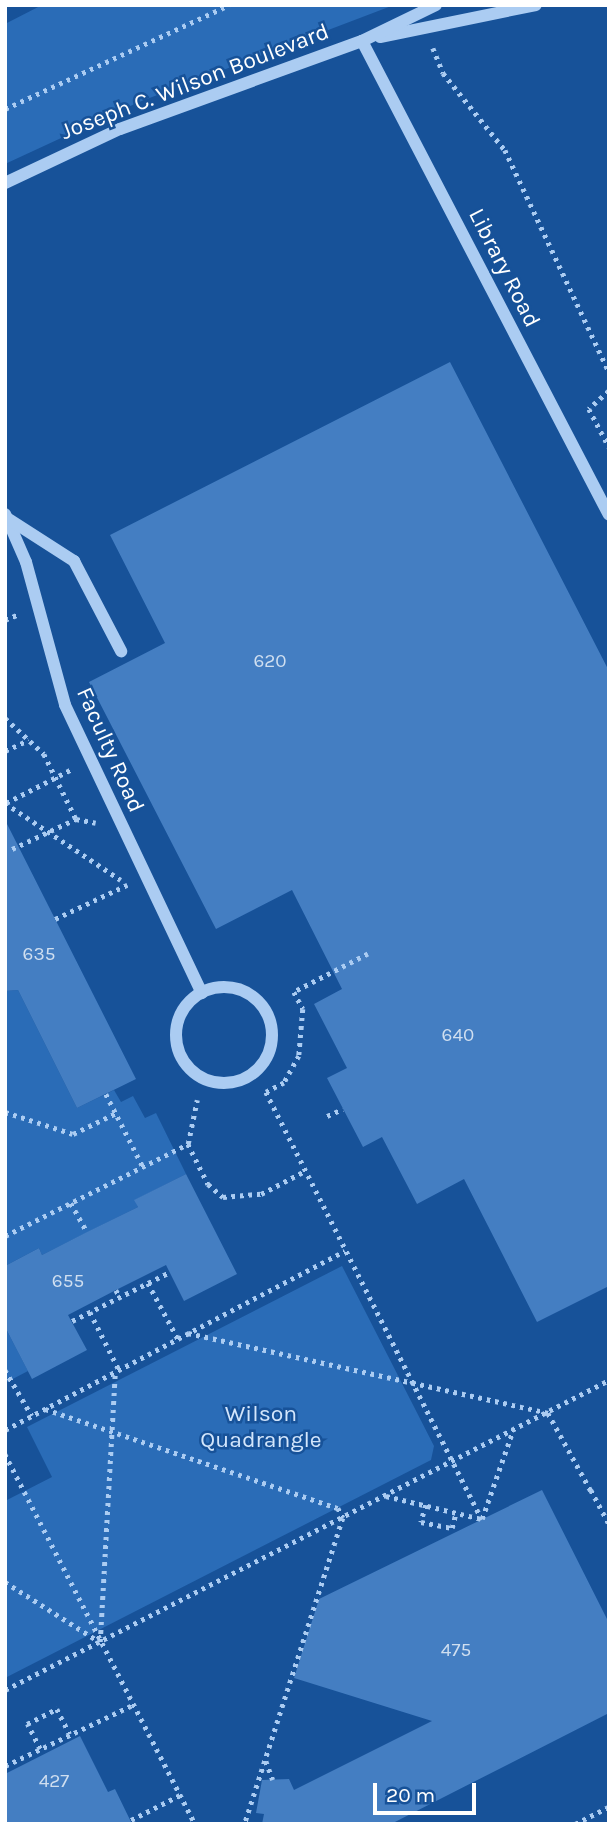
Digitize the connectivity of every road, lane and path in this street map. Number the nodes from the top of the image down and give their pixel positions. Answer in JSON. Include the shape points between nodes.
{"nodes":[{"id":1,"x":229,"y":5,"type":"edge"},
{"id":2,"x":436,"y":5,"type":"edge"},
{"id":3,"x":536,"y":5,"type":"edge"},
{"id":4,"x":362,"y":41,"type":"junction"},
{"id":5,"x":432,"y":46,"type":"dead end"},
{"id":6,"x":5,"y":109,"type":"edge"},
{"id":7,"x":5,"y":183,"type":"edge"},
{"id":8,"x":609,"y":372,"type":"edge"},
{"id":9,"x":609,"y":391,"type":"edge"},
{"id":10,"x":608,"y":443,"type":"edge"},
{"id":11,"x":609,"y":515,"type":"edge"},
{"id":12,"x":6,"y":516,"type":"edge"},
{"id":13,"x":20,"y":613,"type":"dead end"},
{"id":14,"x":5,"y":621,"type":"edge"},
{"id":15,"x":121,"y":651,"type":"dead end"},
{"id":16,"x":5,"y":718,"type":"edge"},
{"id":17,"x":29,"y":740,"type":"junction"},
{"id":18,"x":5,"y":751,"type":"edge"},
{"id":19,"x":72,"y":769,"type":"dead end"},
{"id":20,"x":55,"y":777,"type":"junction"},
{"id":21,"x":5,"y":803,"type":"edge"},
{"id":22,"x":76,"y":819,"type":"junction"},
{"id":23,"x":99,"y":824,"type":"dead end"},
{"id":24,"x":51,"y":832,"type":"junction"},
{"id":25,"x":12,"y":849,"type":"dead end"},
{"id":26,"x":55,"y":919,"type":"dead end"},
{"id":27,"x":368,"y":954,"type":"dead end"},
{"id":28,"x":202,"y":993,"type":"junction"},
{"id":29,"x":106,"y":1094,"type":"dead end"},
{"id":30,"x":197,"y":1100,"type":"dead end"},
{"id":31,"x":343,"y":1109,"type":"dead end"},
{"id":32,"x":5,"y":1112,"type":"edge"},
{"id":33,"x":116,"y":1113,"type":"junction"},
{"id":34,"x":327,"y":1116,"type":"dead end"},
{"id":35,"x":188,"y":1144,"type":"junction"},
{"id":36,"x":143,"y":1167,"type":"junction"},
{"id":37,"x":305,"y":1171,"type":"junction"},
{"id":38,"x":71,"y":1203,"type":"junction"},
{"id":39,"x":88,"y":1232,"type":"dead end"},
{"id":40,"x":5,"y":1236,"type":"edge"},
{"id":41,"x":345,"y":1251,"type":"junction"},
{"id":42,"x":170,"y":1272,"type":"dead end"},
{"id":43,"x":148,"y":1283,"type":"junction"},
{"id":44,"x":116,"y":1290,"type":"dead end"},
{"id":45,"x":120,"y":1297,"type":"junction"},
{"id":46,"x":90,"y":1312,"type":"junction"},
{"id":47,"x":72,"y":1321,"type":"dead end"},
{"id":48,"x":188,"y":1333,"type":"junction"},
{"id":49,"x":178,"y":1339,"type":"junction"},
{"id":50,"x":5,"y":1370,"type":"edge"},
{"id":51,"x":117,"y":1371,"type":"junction"},
{"id":52,"x":609,"y":1380,"type":"edge"},
{"id":53,"x":416,"y":1386,"type":"junction"},
{"id":54,"x":45,"y":1409,"type":"junction"},
{"id":55,"x":548,"y":1413,"type":"junction"},
{"id":56,"x":32,"y":1416,"type":"junction"},
{"id":57,"x":5,"y":1430,"type":"edge"},
{"id":58,"x":513,"y":1430,"type":"junction"},
{"id":59,"x":112,"y":1432,"type":"junction"},
{"id":60,"x":5,"y":1454,"type":"edge"},
{"id":61,"x":455,"y":1460,"type":"junction"},
{"id":62,"x":386,"y":1496,"type":"junction"},
{"id":63,"x":426,"y":1505,"type":"junction"},
{"id":64,"x":456,"y":1513,"type":"junction"},
{"id":65,"x":343,"y":1518,"type":"junction"},
{"id":66,"x":482,"y":1519,"type":"junction"},
{"id":67,"x":608,"y":1522,"type":"edge"},
{"id":68,"x":5,"y":1582,"type":"edge"},
{"id":69,"x":100,"y":1642,"type":"junction"},
{"id":70,"x":5,"y":1690,"type":"edge"},
{"id":71,"x":133,"y":1705,"type":"junction"},
{"id":72,"x":70,"y":1734,"type":"junction"},
{"id":73,"x":40,"y":1749,"type":"junction"},
{"id":74,"x":265,"y":1758,"type":"junction"},
{"id":75,"x":5,"y":1766,"type":"edge"},
{"id":76,"x":273,"y":1780,"type":"dead end"},
{"id":77,"x":180,"y":1795,"type":"junction"},
{"id":78,"x":609,"y":1807,"type":"edge"},
{"id":79,"x":131,"y":1820,"type":"dead end"},
{"id":80,"x":195,"y":1824,"type":"edge"},
{"id":81,"x":244,"y":1824,"type":"edge"},
{"id":82,"x":575,"y":1824,"type":"edge"}],
"edges":[{"from":1,"to":6,"type":"path"},
{"from":2,"to":4,"type":"street","name":"Joseph C. Wilson Boulevard"},
{"from":3,"to":4,"type":"street","name":"Joseph C. Wilson Boulevard"},
{"from":4,"to":7,"type":"street","name":"Joseph C. Wilson Boulevard","via":[[120,129]]},
{"from":4,"to":11,"type":"street","name":"Library Road"},
{"from":5,"to":8,"type":"path","via":[[443,73],[505,150]]},
{"from":9,"to":10,"type":"path","via":[[589,409]]},
{"from":12,"to":15,"type":"street","via":[[75,561]]},
{"from":12,"to":28,"type":"street","name":"Faculty Road","via":[[26,562],[65,705]]},
{"from":13,"to":14,"type":"path"},
{"from":16,"to":17,"type":"path"},
{"from":17,"to":18,"type":"path"},
{"from":17,"to":20,"type":"path","via":[[44,754]]},
{"from":19,"to":20,"type":"path"},
{"from":20,"to":21,"type":"path"},
{"from":20,"to":22,"type":"path"},
{"from":21,"to":24,"type":"path"},
{"from":22,"to":23,"type":"path"},
{"from":22,"to":24,"type":"path"},
{"from":24,"to":25,"type":"path"},
{"from":24,"to":26,"type":"path","via":[[128,884]]},
{"from":27,"to":37,"type":"path","via":[[294,992],[303,1009],[299,1056],[284,1083],[266,1092]]},
{"from":28,"to":28,"type":"street","via":[[182,1011],[176,1027],[181,1059],[206,1081],[239,1082],[264,1063],[271,1050],[270,1019],[263,1005],[237,989]]},
{"from":29,"to":33,"type":"path"},
{"from":30,"to":35,"type":"path"},
{"from":31,"to":34,"type":"path"},
{"from":32,"to":33,"type":"path","via":[[73,1133]]},
{"from":33,"to":36,"type":"path"},
{"from":35,"to":36,"type":"path"},
{"from":35,"to":37,"type":"path","via":[[208,1184],[223,1198],[261,1194]]},
{"from":36,"to":38,"type":"path"},
{"from":37,"to":41,"type":"path"},
{"from":38,"to":39,"type":"path"},
{"from":38,"to":40,"type":"path"},
{"from":41,"to":48,"type":"path"},
{"from":41,"to":53,"type":"path"},
{"from":42,"to":43,"type":"path"},
{"from":43,"to":45,"type":"path"},
{"from":43,"to":49,"type":"path"},
{"from":44,"to":45,"type":"path"},
{"from":45,"to":46,"type":"path"},
{"from":46,"to":47,"type":"path"},
{"from":46,"to":51,"type":"path"},
{"from":48,"to":49,"type":"path"},
{"from":48,"to":53,"type":"path"},
{"from":49,"to":51,"type":"path"},
{"from":50,"to":56,"type":"path"},
{"from":51,"to":54,"type":"path"},
{"from":51,"to":59,"type":"path"},
{"from":52,"to":55,"type":"path"},
{"from":53,"to":55,"type":"path"},
{"from":53,"to":61,"type":"path"},
{"from":54,"to":56,"type":"path"},
{"from":54,"to":59,"type":"path"},
{"from":55,"to":58,"type":"path"},
{"from":55,"to":67,"type":"path"},
{"from":56,"to":57,"type":"path"},
{"from":58,"to":61,"type":"path"},
{"from":58,"to":66,"type":"path"},
{"from":59,"to":65,"type":"path","via":[[330,1503]]},
{"from":59,"to":69,"type":"path"},
{"from":60,"to":69,"type":"path"},
{"from":61,"to":62,"type":"path"},
{"from":61,"to":66,"type":"path"},
{"from":62,"to":63,"type":"path"},
{"from":62,"to":65,"type":"path"},
{"from":63,"to":64,"type":"path"},
{"from":63,"to":64,"type":"path","via":[[421,1522],[452,1528]]},
{"from":64,"to":66,"type":"path"},
{"from":65,"to":69,"type":"path"},
{"from":65,"to":74,"type":"path"},
{"from":68,"to":69,"type":"path"},
{"from":69,"to":70,"type":"path"},
{"from":69,"to":71,"type":"path"},
{"from":71,"to":72,"type":"path"},
{"from":71,"to":77,"type":"path"},
{"from":72,"to":73,"type":"path"},
{"from":72,"to":73,"type":"path","via":[[57,1709],[27,1724]]},
{"from":73,"to":75,"type":"path"},
{"from":74,"to":76,"type":"path"},
{"from":74,"to":81,"type":"path"},
{"from":77,"to":79,"type":"path"},
{"from":77,"to":80,"type":"path"},
{"from":78,"to":82,"type":"path"}]}
